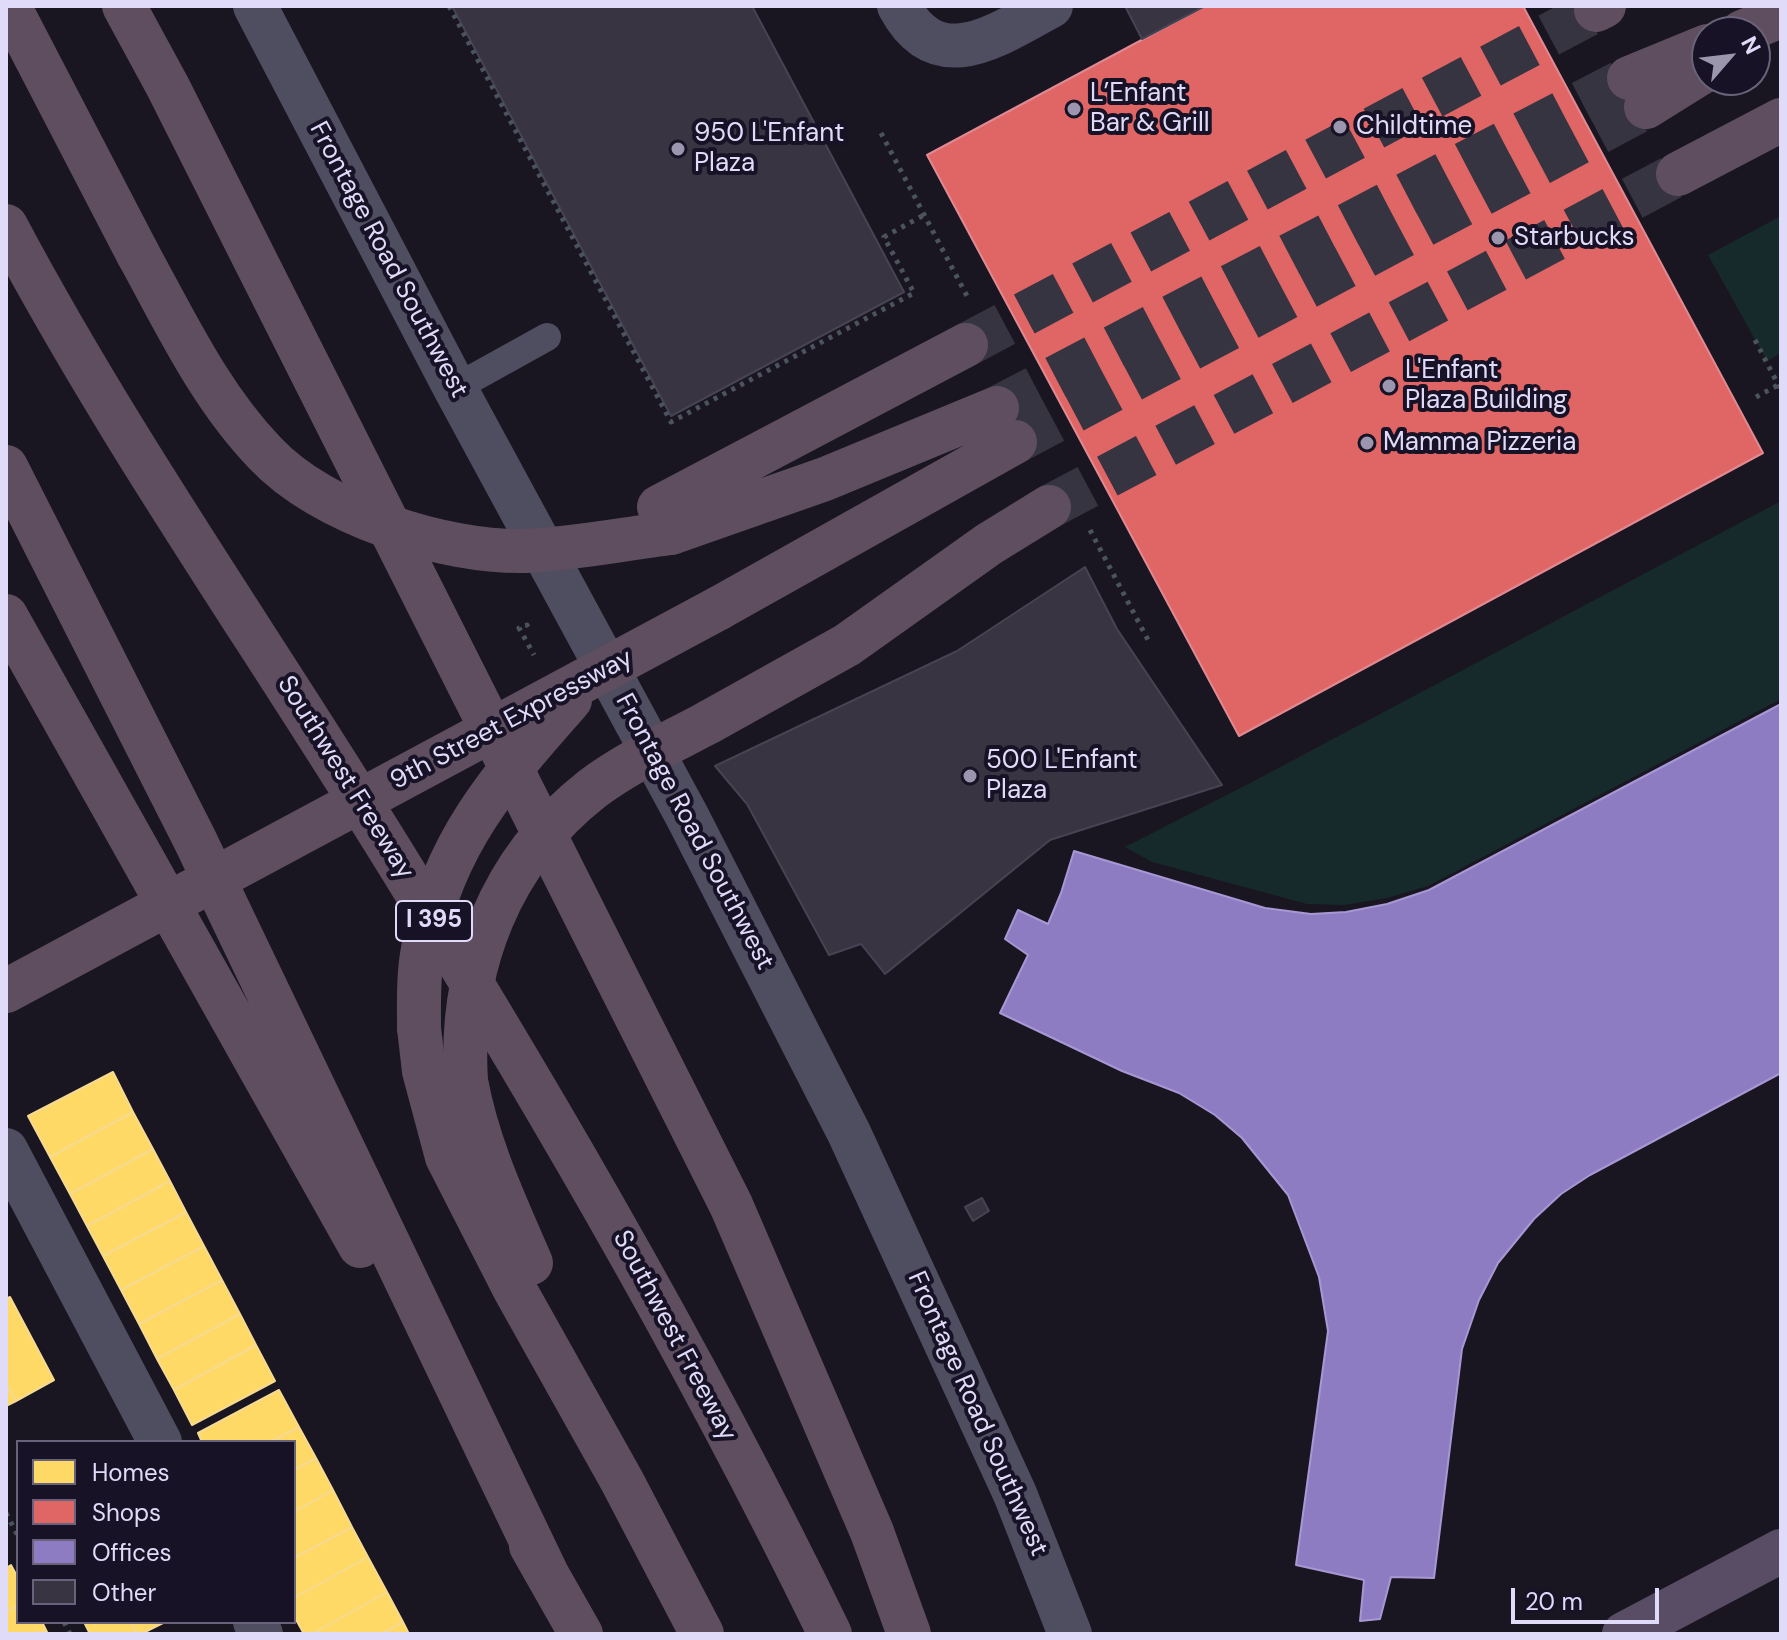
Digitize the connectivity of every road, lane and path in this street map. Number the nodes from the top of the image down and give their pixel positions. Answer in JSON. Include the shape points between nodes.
{"nodes":[{"id":1,"x":9,"y":6,"type":"edge"},
{"id":2,"x":124,"y":6,"type":"edge"},
{"id":3,"x":134,"y":6,"type":"edge"},
{"id":4,"x":255,"y":6,"type":"edge"},
{"id":5,"x":449,"y":6,"type":"edge"},
{"id":6,"x":899,"y":6,"type":"edge"},
{"id":7,"x":1051,"y":6,"type":"edge"},
{"id":8,"x":1691,"y":57,"type":"edge"},
{"id":9,"x":1691,"y":74,"type":"edge"},
{"id":10,"x":168,"y":87,"type":"junction"},
{"id":11,"x":1781,"y":120,"type":"edge"},
{"id":12,"x":1678,"y":174,"type":"tunnel mouth"},
{"id":13,"x":924,"y":215,"type":"dead end"},
{"id":14,"x":6,"y":226,"type":"edge"},
{"id":15,"x":547,"y":337,"type":"dead end"},
{"id":16,"x":1755,"y":340,"type":"dead end"},
{"id":17,"x":966,"y":345,"type":"tunnel mouth"},
{"id":18,"x":1781,"y":387,"type":"edge"},
{"id":19,"x":455,"y":388,"type":"junction"},
{"id":20,"x":1756,"y":397,"type":"dead end"},
{"id":21,"x":6,"y":467,"type":"edge"},
{"id":22,"x":1049,"y":507,"type":"tunnel mouth"},
{"id":23,"x":665,"y":520,"type":"junction"},
{"id":24,"x":6,"y":616,"type":"edge"},
{"id":25,"x":533,"y":636,"type":"dead end"},
{"id":26,"x":538,"y":663,"type":"dead end"},
{"id":27,"x":591,"y":678,"type":"junction"},
{"id":28,"x":6,"y":991,"type":"edge"},
{"id":29,"x":6,"y":1150,"type":"edge"},
{"id":30,"x":159,"y":1440,"type":"edge"},
{"id":31,"x":622,"y":1481,"type":"junction"},
{"id":32,"x":6,"y":1513,"type":"edge"},
{"id":33,"x":16,"y":1532,"type":"edge"},
{"id":34,"x":1781,"y":1551,"type":"edge"},
{"id":35,"x":546,"y":1572,"type":"junction"},
{"id":36,"x":581,"y":1634,"type":"edge"},
{"id":37,"x":702,"y":1634,"type":"edge"},
{"id":38,"x":830,"y":1634,"type":"edge"},
{"id":39,"x":909,"y":1634,"type":"edge"},
{"id":40,"x":1070,"y":1634,"type":"edge"},
{"id":41,"x":1624,"y":1634,"type":"edge"}],
"edges":[{"from":1,"to":23,"type":"highway","bridge":true,"via":[[219,396],[267,456],[296,479],[365,518],[409,534],[487,550],[528,551]]},
{"from":2,"to":10,"type":"highway"},
{"from":3,"to":10,"type":"highway"},
{"from":4,"to":19,"type":"street","name":"Frontage Road Southwest"},
{"from":5,"to":13,"type":"path","via":[[671,422],[914,293],[884,237]]},
{"from":6,"to":7,"type":"street","via":[[931,42],[948,47],[988,39]]},
{"from":8,"to":9,"type":"highway","via":[[1638,92]]},
{"from":10,"to":39,"type":"highway","via":[[731,1205],[872,1532]]},
{"from":11,"to":12,"type":"highway"},
{"from":14,"to":38,"type":"highway","name":"Southwest Freeway","number":"I 395","via":[[96,388],[493,1015],[670,1327]]},
{"from":15,"to":19,"type":"lane"},
{"from":16,"to":18,"type":"path"},
{"from":17,"to":23,"type":"highway"},
{"from":18,"to":20,"type":"path"},
{"from":19,"to":40,"type":"street","name":"Frontage Road Southwest","via":[[694,830],[849,1133],[1015,1494]]},
{"from":21,"to":35,"type":"highway","via":[[195,840]]},
{"from":22,"to":31,"type":"highway","bridge":true,"via":[[847,645],[592,789],[529,854],[490,921],[469,997],[464,1040],[473,1118]]},
{"from":23,"to":27,"type":"highway","name":"9th Street Expressway","bridge":true,"via":[[1006,425],[719,608]]},
{"from":24,"to":35,"type":"highway"},
{"from":25,"to":26,"type":"path","via":[[527,625],[519,628]]},
{"from":27,"to":28,"type":"highway","name":"9th Street Expressway","bridge":true},
{"from":27,"to":31,"type":"highway","bridge":true,"via":[[494,788],[450,859],[422,951],[419,1028],[424,1071],[447,1157]]},
{"from":29,"to":30,"type":"street"},
{"from":31,"to":37,"type":"highway"},
{"from":32,"to":33,"type":"path"},
{"from":34,"to":41,"type":"main road"},
{"from":35,"to":36,"type":"highway"}]}
